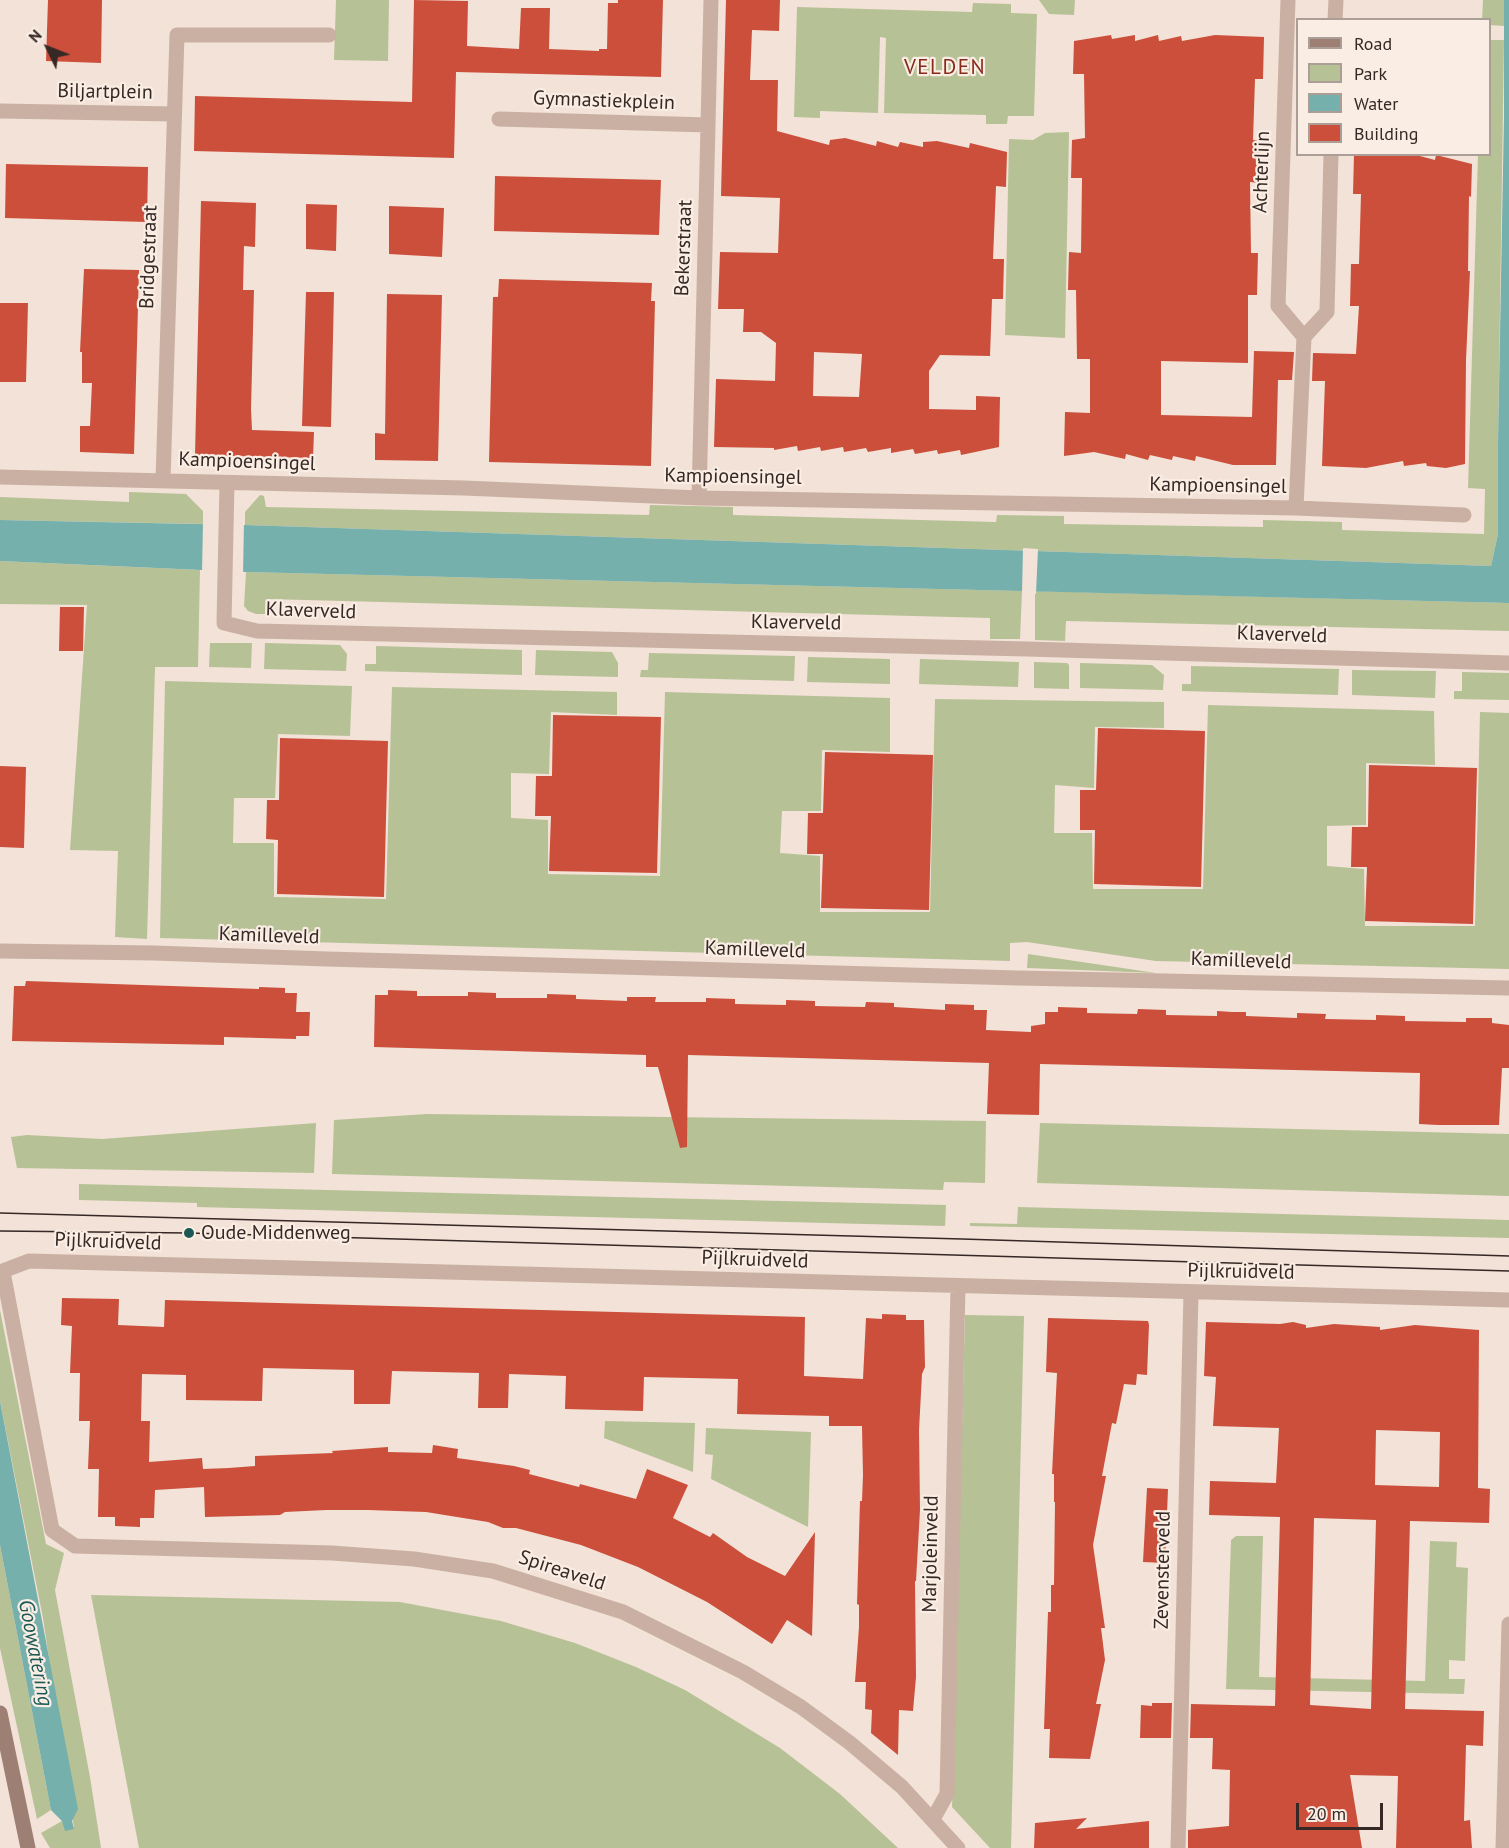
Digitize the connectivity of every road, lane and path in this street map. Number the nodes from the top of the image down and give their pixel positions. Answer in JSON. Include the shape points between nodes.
{"nodes":[{"id":1,"x":711,"y":0,"type":"edge"},
{"id":2,"x":1288,"y":0,"type":"edge"},
{"id":3,"x":1336,"y":0,"type":"edge"},
{"id":4,"x":1335,"y":18,"type":"edge"},
{"id":5,"x":329,"y":35,"type":"dead end"},
{"id":6,"x":0,"y":111,"type":"edge"},
{"id":7,"x":174,"y":114,"type":"junction"},
{"id":8,"x":499,"y":119,"type":"dead end"},
{"id":9,"x":708,"y":125,"type":"junction"},
{"id":10,"x":1331,"y":156,"type":"edge"},
{"id":11,"x":1304,"y":337,"type":"junction"},
{"id":12,"x":0,"y":477,"type":"edge"},
{"id":13,"x":163,"y":480,"type":"junction"},
{"id":14,"x":227,"y":483,"type":"junction"},
{"id":15,"x":699,"y":498,"type":"junction"},
{"id":16,"x":1296,"y":508,"type":"junction"},
{"id":17,"x":1464,"y":515,"type":"dead end"},
{"id":18,"x":1509,"y":663,"type":"edge"},
{"id":19,"x":0,"y":951,"type":"edge"},
{"id":20,"x":1509,"y":988,"type":"edge"},
{"id":21,"x":1,"y":1272,"type":"edge"},
{"id":22,"x":958,"y":1286,"type":"junction"},
{"id":23,"x":1191,"y":1292,"type":"junction"},
{"id":24,"x":1509,"y":1300,"type":"edge"},
{"id":25,"x":1509,"y":1624,"type":"edge"},
{"id":26,"x":0,"y":1713,"type":"edge"},
{"id":27,"x":933,"y":1819,"type":"junction"},
{"id":28,"x":28,"y":1848,"type":"edge"},
{"id":29,"x":958,"y":1848,"type":"edge"},
{"id":30,"x":1178,"y":1848,"type":"edge"},
{"id":31,"x":1503,"y":1848,"type":"edge"}],
"edges":[{"from":1,"to":9,"type":"street","name":"Bekerstraat"},
{"from":2,"to":11,"type":"street","name":"Achterlijn","via":[[1278,306]]},
{"from":3,"to":4,"type":"street"},
{"from":5,"to":7,"type":"street","name":"Bridgestraat","via":[[177,35]]},
{"from":6,"to":7,"type":"street","name":"Biljartplein"},
{"from":7,"to":13,"type":"street","name":"Bridgestraat"},
{"from":8,"to":9,"type":"street","name":"Gymnastiekplein"},
{"from":9,"to":15,"type":"street","name":"Bekerstraat"},
{"from":10,"to":11,"type":"street","via":[[1327,312]]},
{"from":11,"to":16,"type":"street"},
{"from":12,"to":13,"type":"street","name":"Kampioensingel"},
{"from":13,"to":14,"type":"street","name":"Kampioensingel"},
{"from":14,"to":15,"type":"street","name":"Kampioensingel"},
{"from":14,"to":18,"type":"street","name":"Klaverveld","via":[[224,623],[257,631]]},
{"from":15,"to":16,"type":"street","name":"Kampioensingel"},
{"from":16,"to":17,"type":"street","name":"Kampioensingel"},
{"from":19,"to":20,"type":"street","name":"Kamilleveld"},
{"from":21,"to":22,"type":"street","name":"Pijlkruidveld","via":[[29,1261]]},
{"from":21,"to":27,"type":"street","name":"Spireaveld","via":[[52,1530],[75,1546],[414,1559],[494,1571],[623,1612],[743,1672],[801,1707],[902,1787]]},
{"from":22,"to":23,"type":"street","name":"Pijlkruidveld"},
{"from":22,"to":27,"type":"street","name":"Marjoleinveld","via":[[947,1794]]},
{"from":23,"to":24,"type":"street","name":"Pijlkruidveld"},
{"from":23,"to":30,"type":"street","name":"Zevensterveld"},
{"from":25,"to":31,"type":"street"},
{"from":26,"to":28,"type":"street"},
{"from":27,"to":29,"type":"street","name":"Spireaveld"}]}
